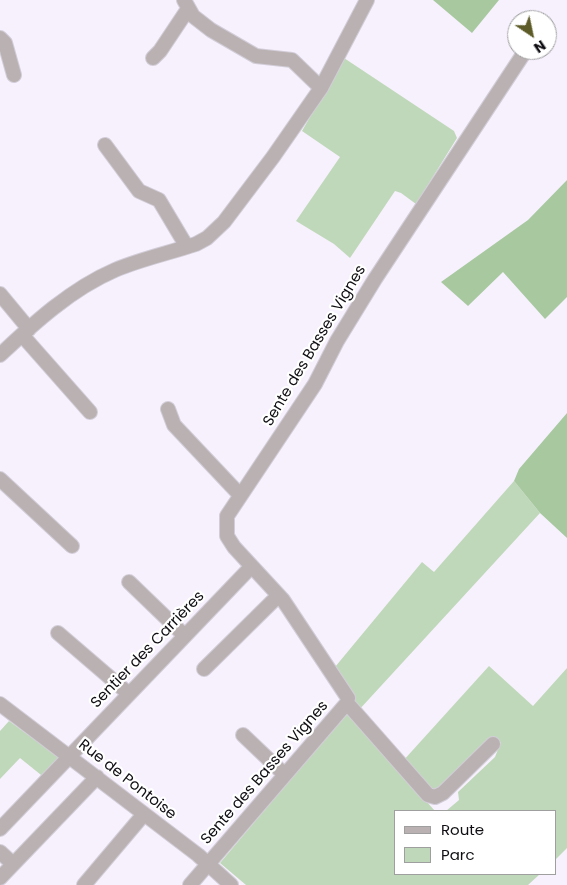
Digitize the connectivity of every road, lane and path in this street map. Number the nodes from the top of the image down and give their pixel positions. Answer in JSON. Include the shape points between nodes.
{"nodes":[{"id":1,"x":367,"y":0,"type":"edge"},
{"id":2,"x":186,"y":5,"type":"edge"},
{"id":3,"x":0,"y":38,"type":"edge"},
{"id":4,"x":153,"y":58,"type":"dead end"},
{"id":5,"x":519,"y":60,"type":"edge"},
{"id":6,"x":14,"y":75,"type":"dead end"},
{"id":7,"x":321,"y":88,"type":"junction"},
{"id":8,"x":105,"y":145,"type":"dead end"},
{"id":9,"x":187,"y":247,"type":"junction"},
{"id":10,"x":0,"y":294,"type":"edge"},
{"id":11,"x":26,"y":332,"type":"junction"},
{"id":12,"x":0,"y":355,"type":"edge"},
{"id":13,"x":168,"y":409,"type":"dead end"},
{"id":14,"x":90,"y":412,"type":"dead end"},
{"id":15,"x":0,"y":479,"type":"edge"},
{"id":16,"x":240,"y":495,"type":"junction"},
{"id":17,"x":72,"y":546,"type":"dead end"},
{"id":18,"x":251,"y":567,"type":"junction"},
{"id":19,"x":129,"y":582,"type":"dead end"},
{"id":20,"x":278,"y":596,"type":"junction"},
{"id":21,"x":58,"y":633,"type":"dead end"},
{"id":22,"x":185,"y":636,"type":"junction"},
{"id":23,"x":204,"y":669,"type":"dead end"},
{"id":24,"x":129,"y":694,"type":"junction"},
{"id":25,"x":0,"y":704,"type":"edge"},
{"id":26,"x":347,"y":704,"type":"junction"},
{"id":27,"x":243,"y":734,"type":"dead end"},
{"id":28,"x":493,"y":744,"type":"dead end"},
{"id":29,"x":69,"y":756,"type":"junction"},
{"id":30,"x":284,"y":774,"type":"junction"},
{"id":31,"x":96,"y":777,"type":"junction"},
{"id":32,"x":144,"y":814,"type":"junction"},
{"id":33,"x":0,"y":829,"type":"edge"},
{"id":34,"x":0,"y":852,"type":"edge"},
{"id":35,"x":14,"y":864,"type":"junction"},
{"id":36,"x":208,"y":864,"type":"junction"},
{"id":37,"x":0,"y":878,"type":"edge"},
{"id":38,"x":84,"y":885,"type":"edge"},
{"id":39,"x":190,"y":885,"type":"edge"},
{"id":40,"x":231,"y":885,"type":"edge"}],
"edges":[{"from":1,"to":7,"type":"street"},
{"from":2,"to":4,"type":"street"},
{"from":2,"to":7,"type":"street","via":[[192,16],[247,52],[292,60]]},
{"from":3,"to":6,"type":"street","via":[[5,43]]},
{"from":5,"to":16,"type":"street","name":"Sente des Basses Vignes","via":[[375,279],[315,384]]},
{"from":7,"to":9,"type":"street","via":[[224,222],[207,238]]},
{"from":8,"to":9,"type":"street","via":[[139,191],[159,200]]},
{"from":9,"to":11,"type":"street","via":[[108,274],[80,290]]},
{"from":10,"to":11,"type":"street"},
{"from":11,"to":12,"type":"street"},
{"from":11,"to":14,"type":"street"},
{"from":13,"to":16,"type":"street","via":[[174,425]]},
{"from":15,"to":17,"type":"street"},
{"from":16,"to":18,"type":"street","name":"Sente des Basses Vignes","via":[[227,516],[227,536]]},
{"from":18,"to":20,"type":"street","name":"Sente des Basses Vignes"},
{"from":18,"to":22,"type":"street","name":"Sentier des Carrières"},
{"from":19,"to":22,"type":"street"},
{"from":20,"to":23,"type":"street"},
{"from":20,"to":26,"type":"street","name":"Sente des Basses Vignes","via":[[346,693]]},
{"from":21,"to":24,"type":"street"},
{"from":22,"to":24,"type":"street","name":"Sentier des Carrières"},
{"from":24,"to":29,"type":"street","name":"Sentier des Carrières"},
{"from":25,"to":29,"type":"street","name":"Rue de Pontoise"},
{"from":26,"to":28,"type":"street","name":"Sente des Basses Vignes","via":[[428,795],[435,797]]},
{"from":26,"to":30,"type":"street","name":"Sente des Basses Vignes"},
{"from":27,"to":30,"type":"street"},
{"from":29,"to":31,"type":"street","name":"Rue de Pontoise"},
{"from":29,"to":33,"type":"street","name":"Sentier des Carrières"},
{"from":30,"to":36,"type":"street","name":"Sente des Basses Vignes"},
{"from":31,"to":32,"type":"street","name":"Rue de Pontoise"},
{"from":31,"to":35,"type":"street"},
{"from":32,"to":36,"type":"street","name":"Rue de Pontoise"},
{"from":32,"to":38,"type":"street"},
{"from":34,"to":35,"type":"street"},
{"from":35,"to":37,"type":"street"},
{"from":36,"to":39,"type":"street","name":"Sente des Basses Vignes"},
{"from":36,"to":40,"type":"street","name":"Rue de Pontoise"}]}
